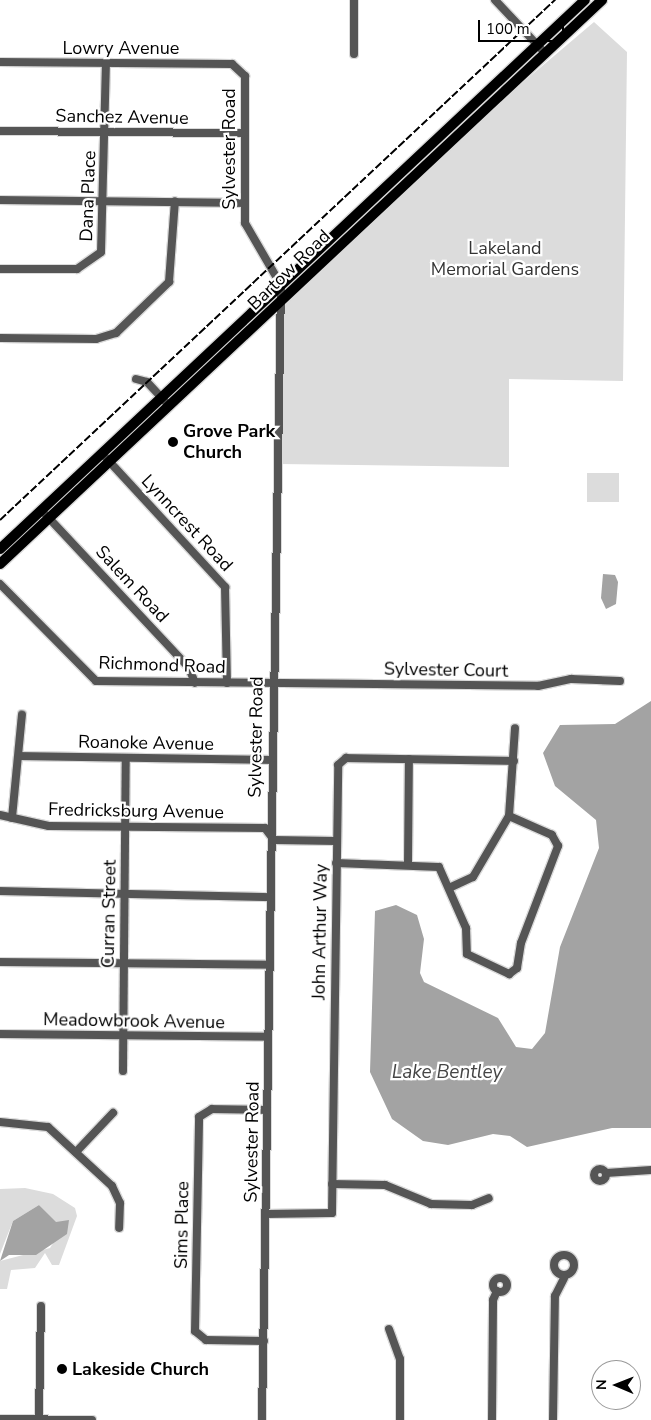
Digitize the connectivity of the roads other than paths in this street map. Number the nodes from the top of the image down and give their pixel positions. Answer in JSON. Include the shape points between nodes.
{"nodes":[{"id":1,"x":354,"y":0,"type":"edge"},
{"id":2,"x":495,"y":0,"type":"edge"},
{"id":3,"x":585,"y":0,"type":"edge"},
{"id":4,"x":602,"y":0,"type":"edge"},
{"id":5,"x":536,"y":45,"type":"junction"},
{"id":6,"x":544,"y":53,"type":"junction"},
{"id":7,"x":354,"y":54,"type":"dead end"},
{"id":8,"x":0,"y":62,"type":"edge"},
{"id":9,"x":106,"y":64,"type":"junction"},
{"id":10,"x":240,"y":68,"type":"joint"},
{"id":11,"x":0,"y":131,"type":"edge"},
{"id":12,"x":106,"y":131,"type":"junction"},
{"id":13,"x":244,"y":133,"type":"junction"},
{"id":14,"x":0,"y":200,"type":"edge"},
{"id":15,"x":105,"y":200,"type":"junction"},
{"id":16,"x":175,"y":201,"type":"junction"},
{"id":17,"x":244,"y":202,"type":"junction"},
{"id":18,"x":0,"y":269,"type":"edge"},
{"id":19,"x":281,"y":285,"type":"junction"},
{"id":20,"x":278,"y":304,"type":"junction"},
{"id":21,"x":0,"y":338,"type":"edge"},
{"id":22,"x":136,"y":379,"type":"dead end"},
{"id":23,"x":161,"y":397,"type":"junction"},
{"id":24,"x":169,"y":406,"type":"junction"},
{"id":25,"x":101,"y":454,"type":"junction"},
{"id":26,"x":109,"y":461,"type":"junction"},
{"id":27,"x":41,"y":510,"type":"junction"},
{"id":28,"x":49,"y":518,"type":"junction"},
{"id":29,"x":0,"y":549,"type":"edge"},
{"id":30,"x":0,"y":564,"type":"edge"},
{"id":31,"x":0,"y":584,"type":"edge"},
{"id":32,"x":620,"y":681,"type":"dead end"},
{"id":33,"x":195,"y":683,"type":"junction"},
{"id":34,"x":227,"y":683,"type":"junction"},
{"id":35,"x":272,"y":683,"type":"junction"},
{"id":36,"x":22,"y":714,"type":"dead end"},
{"id":37,"x":515,"y":728,"type":"dead end"},
{"id":38,"x":22,"y":756,"type":"junction"},
{"id":39,"x":126,"y":758,"type":"junction"},
{"id":40,"x":409,"y":759,"type":"junction"},
{"id":41,"x":271,"y":760,"type":"junction"},
{"id":42,"x":514,"y":761,"type":"junction"},
{"id":43,"x":0,"y":815,"type":"edge"},
{"id":44,"x":509,"y":816,"type":"junction"},
{"id":45,"x":12,"y":818,"type":"junction"},
{"id":46,"x":125,"y":826,"type":"junction"},
{"id":47,"x":270,"y":834,"type":"junction"},
{"id":48,"x":336,"y":841,"type":"junction"},
{"id":49,"x":336,"y":863,"type":"junction"},
{"id":50,"x":408,"y":864,"type":"junction"},
{"id":51,"x":449,"y":888,"type":"junction"},
{"id":52,"x":0,"y":891,"type":"edge"},
{"id":53,"x":125,"y":895,"type":"junction"},
{"id":54,"x":270,"y":897,"type":"junction"},
{"id":55,"x":0,"y":962,"type":"edge"},
{"id":56,"x":124,"y":964,"type":"junction"},
{"id":57,"x":269,"y":965,"type":"junction"},
{"id":58,"x":0,"y":1034,"type":"edge"},
{"id":59,"x":123,"y":1036,"type":"junction"},
{"id":60,"x":268,"y":1037,"type":"junction"},
{"id":61,"x":123,"y":1071,"type":"dead end"},
{"id":62,"x":266,"y":1110,"type":"junction"},
{"id":63,"x":113,"y":1112,"type":"dead end"},
{"id":64,"x":0,"y":1122,"type":"edge"},
{"id":65,"x":76,"y":1152,"type":"junction"},
{"id":66,"x":651,"y":1170,"type":"edge"},
{"id":67,"x":606,"y":1173,"type":"dead end"},
{"id":68,"x":332,"y":1184,"type":"junction"},
{"id":69,"x":489,"y":1198,"type":"dead end"},
{"id":70,"x":266,"y":1214,"type":"junction"},
{"id":71,"x":119,"y":1228,"type":"dead end"},
{"id":72,"x":564,"y":1278,"type":"dead end"},
{"id":73,"x":497,"y":1291,"type":"dead end"},
{"id":74,"x":41,"y":1306,"type":"dead end"},
{"id":75,"x":389,"y":1329,"type":"dead end"},
{"id":76,"x":264,"y":1341,"type":"junction"},
{"id":77,"x":0,"y":1419,"type":"edge"},
{"id":78,"x":39,"y":1419,"type":"edge"},
{"id":79,"x":47,"y":1420,"type":"edge"},
{"id":80,"x":92,"y":1420,"type":"edge"},
{"id":81,"x":262,"y":1420,"type":"edge"},
{"id":82,"x":400,"y":1420,"type":"edge"},
{"id":83,"x":492,"y":1420,"type":"edge"},
{"id":84,"x":553,"y":1420,"type":"edge"}],
"edges":[{"from":1,"to":7,"type":"street"},
{"from":2,"to":5,"type":"street"},
{"from":3,"to":5,"type":"main road","name":"Bartow Road"},
{"from":4,"to":6,"type":"main road","name":"Bartow Road"},
{"from":5,"to":6,"type":"street"},
{"from":5,"to":19,"type":"main road","name":"Bartow Road"},
{"from":6,"to":20,"type":"main road","name":"Bartow Road"},
{"from":8,"to":9,"type":"street","name":"Lowry Avenue"},
{"from":9,"to":10,"type":"street","name":"Lowry Avenue","via":[[232,64]]},
{"from":9,"to":12,"type":"street","name":"Dana Place"},
{"from":10,"to":13,"type":"street","name":"Sylvester Road","via":[[245,76]]},
{"from":11,"to":12,"type":"street","name":"Sanchez Avenue"},
{"from":12,"to":13,"type":"street","name":"Sanchez Avenue"},
{"from":12,"to":15,"type":"street","name":"Dana Place"},
{"from":13,"to":17,"type":"street","name":"Sylvester Road"},
{"from":14,"to":15,"type":"street"},
{"from":15,"to":16,"type":"street"},
{"from":15,"to":18,"type":"street","name":"Dana Place","via":[[101,252],[86,267]]},
{"from":16,"to":17,"type":"street"},
{"from":16,"to":21,"type":"street","via":[[169,282],[116,333],[96,339]]},
{"from":17,"to":19,"type":"street","name":"Sylvester Road","via":[[247,232],[278,272]]},
{"from":19,"to":20,"type":"street","name":"Sylvester Road"},
{"from":19,"to":23,"type":"main road","name":"Bartow Road"},
{"from":20,"to":24,"type":"main road","name":"Bartow Road"},
{"from":20,"to":35,"type":"street","name":"Sylvester Road"},
{"from":22,"to":23,"type":"street","via":[[147,382]]},
{"from":23,"to":24,"type":"street"},
{"from":23,"to":25,"type":"main road","name":"Bartow Road"},
{"from":24,"to":26,"type":"main road","name":"Bartow Road"},
{"from":25,"to":26,"type":"street","name":"Lynncrest Road"},
{"from":25,"to":27,"type":"main road","name":"Bartow Road"},
{"from":26,"to":28,"type":"main road","name":"Bartow Road"},
{"from":26,"to":34,"type":"street","name":"Lynncrest Road","via":[[225,587]]},
{"from":27,"to":28,"type":"street","name":"Salem Road"},
{"from":27,"to":29,"type":"main road","name":"Bartow Road"},
{"from":28,"to":30,"type":"main road","name":"Bartow Road"},
{"from":28,"to":33,"type":"street","name":"Salem Road","via":[[189,668]]},
{"from":31,"to":33,"type":"street","name":"Richmond Road","via":[[90,679]]},
{"from":32,"to":35,"type":"street","name":"Sylvester Court","via":[[571,678],[538,686]]},
{"from":33,"to":34,"type":"street","name":"Richmond Road"},
{"from":34,"to":35,"type":"street","name":"Richmond Road"},
{"from":35,"to":41,"type":"street","name":"Sylvester Road"},
{"from":36,"to":38,"type":"street"},
{"from":37,"to":42,"type":"street"},
{"from":38,"to":39,"type":"street","name":"Roanoke Avenue"},
{"from":38,"to":45,"type":"street"},
{"from":39,"to":41,"type":"street","name":"Roanoke Avenue"},
{"from":39,"to":46,"type":"street","name":"Curran Street"},
{"from":40,"to":42,"type":"street","name":"John Arthur Way"},
{"from":40,"to":48,"type":"street","name":"John Arthur Way","via":[[346,758],[338,765]]},
{"from":40,"to":50,"type":"street"},
{"from":41,"to":47,"type":"street","name":"Sylvester Road"},
{"from":42,"to":44,"type":"street"},
{"from":43,"to":45,"type":"street","name":"Fredricksburg Avenue"},
{"from":44,"to":51,"type":"street","via":[[473,876]]},
{"from":44,"to":51,"type":"street","via":[[552,835],[558,846],[514,972],[504,973],[468,954],[466,928]]},
{"from":45,"to":46,"type":"street","name":"Fredricksburg Avenue","via":[[49,826]]},
{"from":46,"to":47,"type":"street","name":"Fredricksburg Avenue","via":[[265,828]]},
{"from":46,"to":53,"type":"street","name":"Curran Street"},
{"from":47,"to":48,"type":"street","name":"Fredricksburg Avenue","via":[[274,840]]},
{"from":47,"to":54,"type":"street","name":"Sylvester Road"},
{"from":48,"to":49,"type":"street","name":"John Arthur Way"},
{"from":49,"to":50,"type":"street"},
{"from":49,"to":68,"type":"street","name":"John Arthur Way"},
{"from":50,"to":51,"type":"street","via":[[439,867]]},
{"from":52,"to":53,"type":"street"},
{"from":53,"to":54,"type":"street"},
{"from":53,"to":56,"type":"street","name":"Curran Street"},
{"from":54,"to":57,"type":"street","name":"Sylvester Road"},
{"from":55,"to":56,"type":"street"},
{"from":56,"to":57,"type":"street"},
{"from":56,"to":59,"type":"street","name":"Curran Street"},
{"from":57,"to":60,"type":"street","name":"Sylvester Road"},
{"from":58,"to":59,"type":"street","name":"Meadowbrook Avenue"},
{"from":59,"to":60,"type":"street","name":"Meadowbrook Avenue"},
{"from":59,"to":61,"type":"street","name":"Curran Street"},
{"from":60,"to":62,"type":"street","name":"Sylvester Road"},
{"from":62,"to":70,"type":"street","name":"Sylvester Road"},
{"from":62,"to":76,"type":"street","name":"Sims Place","via":[[212,1109],[199,1117],[196,1321],[202,1339]]},
{"from":63,"to":65,"type":"street"},
{"from":64,"to":65,"type":"street","via":[[43,1125]]},
{"from":65,"to":71,"type":"street","via":[[117,1194]]},
{"from":66,"to":67,"type":"street"},
{"from":68,"to":69,"type":"street","via":[[385,1186],[431,1204],[472,1205]]},
{"from":68,"to":70,"type":"street","name":"John Arthur Way","via":[[332,1213]]},
{"from":70,"to":76,"type":"street","name":"Sylvester Road"},
{"from":72,"to":84,"type":"street","via":[[555,1296]]},
{"from":73,"to":83,"type":"street","via":[[493,1300]]},
{"from":74,"to":78,"type":"street"},
{"from":75,"to":82,"type":"street","via":[[400,1359]]},
{"from":76,"to":81,"type":"street","name":"Sylvester Road"},
{"from":77,"to":78,"type":"street"},
{"from":78,"to":79,"type":"street"},
{"from":79,"to":80,"type":"street"}]}
